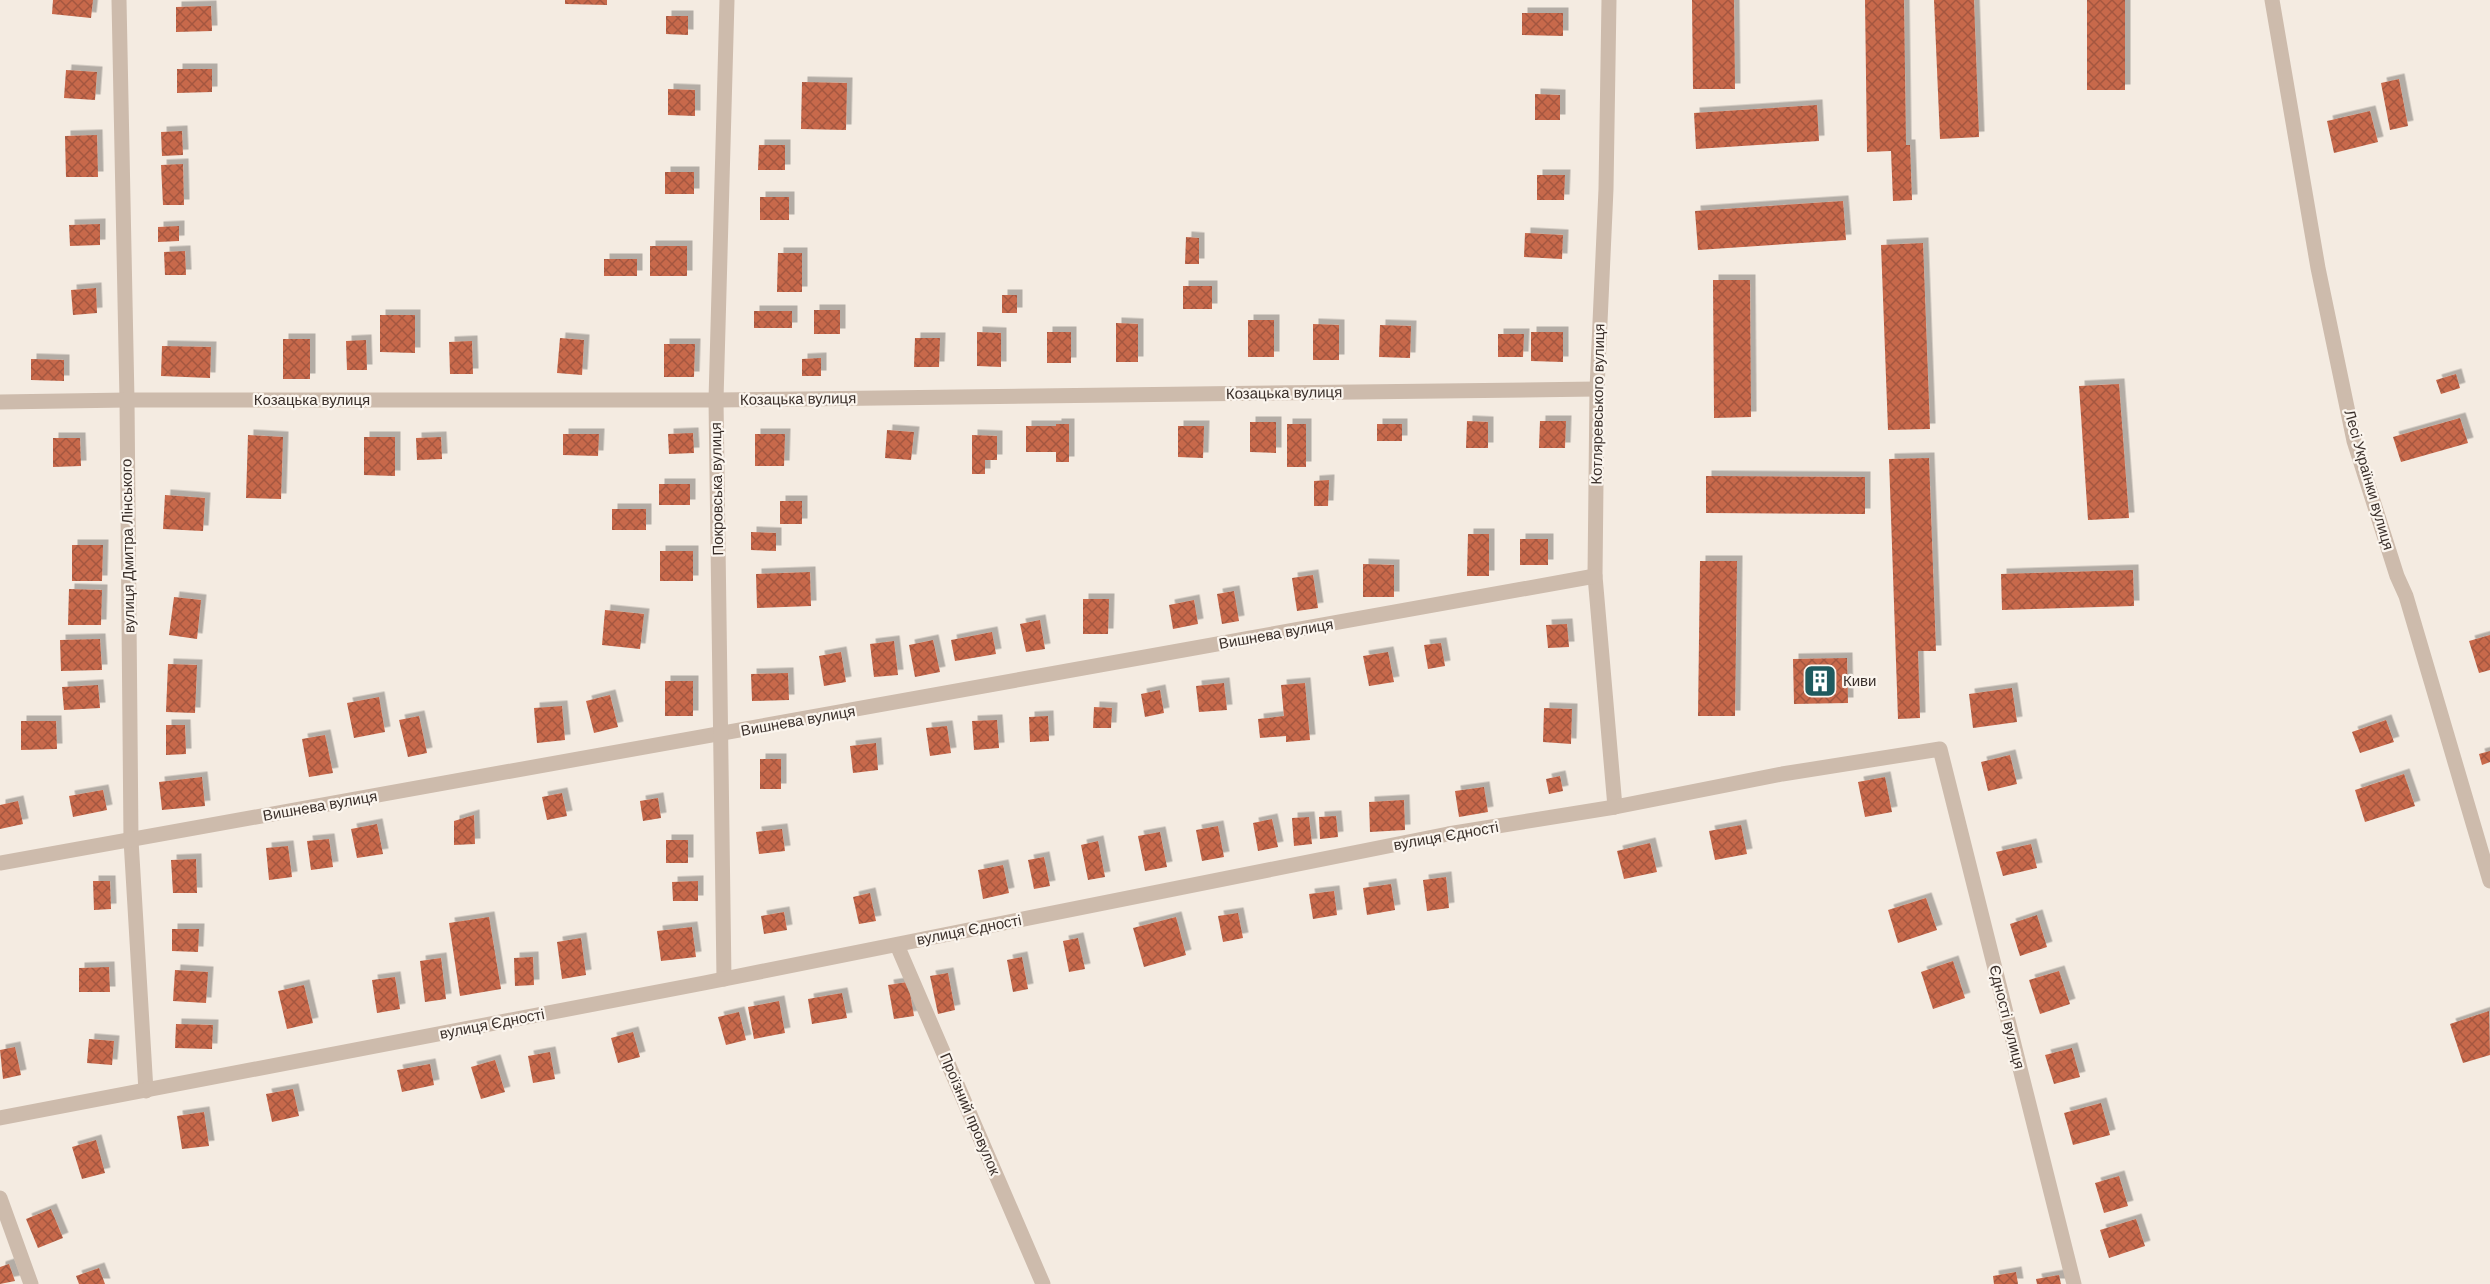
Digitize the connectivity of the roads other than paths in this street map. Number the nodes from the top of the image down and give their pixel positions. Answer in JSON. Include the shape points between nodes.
{"nodes":[{"id":1,"x":119,"y":0,"type":"edge"},
{"id":2,"x":727,"y":0,"type":"edge"},
{"id":3,"x":1609,"y":0,"type":"edge"},
{"id":4,"x":2272,"y":0,"type":"edge"},
{"id":5,"x":1597,"y":389,"type":"junction"},
{"id":6,"x":127,"y":399,"type":"junction"},
{"id":7,"x":716,"y":400,"type":"junction"},
{"id":8,"x":0,"y":402,"type":"edge"},
{"id":9,"x":1595,"y":576,"type":"junction"},
{"id":10,"x":719,"y":735,"type":"junction"},
{"id":11,"x":1940,"y":749,"type":"joint"},
{"id":12,"x":1616,"y":807,"type":"junction"},
{"id":13,"x":130,"y":840,"type":"junction"},
{"id":14,"x":0,"y":863,"type":"edge"},
{"id":15,"x":2490,"y":881,"type":"edge"},
{"id":16,"x":897,"y":945,"type":"junction"},
{"id":17,"x":724,"y":979,"type":"junction"},
{"id":18,"x":146,"y":1091,"type":"junction"},
{"id":19,"x":0,"y":1118,"type":"edge"},
{"id":20,"x":0,"y":1198,"type":"edge"},
{"id":21,"x":31,"y":1284,"type":"edge"},
{"id":22,"x":1043,"y":1284,"type":"edge"},
{"id":23,"x":2074,"y":1284,"type":"edge"}],
"edges":[{"from":1,"to":6,"type":"street","name":"вулиця Дмитра Лінського"},
{"from":2,"to":7,"type":"street","name":"Покровська вулиця"},
{"from":3,"to":5,"type":"street","name":"Котляревського вулиця"},
{"from":4,"to":15,"type":"street","name":"Лесі Українки вулиця","via":[[2318,268],[2354,441],[2406,596]]},
{"from":5,"to":7,"type":"street","name":"Козацька вулиця"},
{"from":5,"to":9,"type":"street","name":"Котляревського вулиця"},
{"from":6,"to":7,"type":"street","name":"Козацька вулиця"},
{"from":6,"to":8,"type":"street","name":"Козацька вулиця"},
{"from":6,"to":13,"type":"street","name":"вулиця Дмитра Лінського"},
{"from":7,"to":10,"type":"street","name":"Покровська вулиця"},
{"from":9,"to":10,"type":"street","name":"Вишнева вулиця"},
{"from":9,"to":12,"type":"street","name":"Котляревського вулиця"},
{"from":10,"to":13,"type":"street","name":"Вишнева вулиця"},
{"from":10,"to":17,"type":"street","name":"Покровська вулиця"},
{"from":11,"to":12,"type":"street","name":"вулиця Єдності","via":[[1782,774]]},
{"from":11,"to":23,"type":"street","name":"Єдності вулиця"},
{"from":12,"to":16,"type":"street","name":"вулиця Єдності","via":[[1448,834]]},
{"from":13,"to":14,"type":"street","name":"Вишнева вулиця"},
{"from":13,"to":18,"type":"street","name":"вулиця Дмитра Лінського"},
{"from":16,"to":17,"type":"street","name":"вулиця Єдності"},
{"from":16,"to":22,"type":"street","name":"Проїзний провулок"},
{"from":17,"to":18,"type":"street","name":"вулиця Єдності"},
{"from":18,"to":19,"type":"street","name":"вулиця Єдності"},
{"from":20,"to":21,"type":"street"}]}
